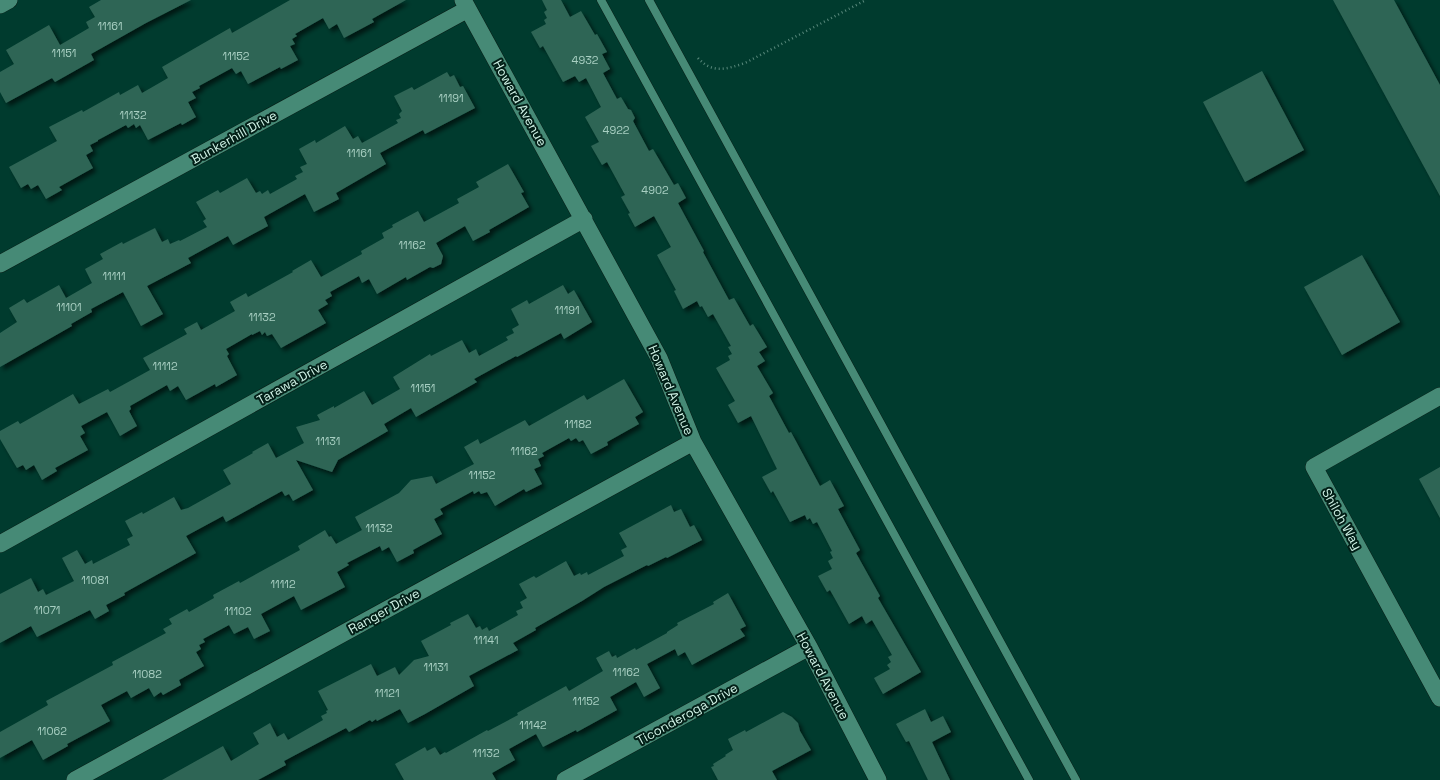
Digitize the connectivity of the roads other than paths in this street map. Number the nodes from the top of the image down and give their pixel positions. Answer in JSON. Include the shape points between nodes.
{"nodes":[{"id":1,"x":9,"y":0,"type":"edge"},
{"id":2,"x":601,"y":0,"type":"edge"},
{"id":3,"x":649,"y":0,"type":"edge"},
{"id":4,"x":466,"y":4,"type":"edge"},
{"id":5,"x":0,"y":5,"type":"edge"},
{"id":6,"x":584,"y":219,"type":"junction"},
{"id":7,"x":0,"y":264,"type":"edge"},
{"id":8,"x":1440,"y":396,"type":"edge"},
{"id":9,"x":693,"y":442,"type":"junction"},
{"id":10,"x":0,"y":544,"type":"edge"},
{"id":11,"x":809,"y":647,"type":"junction"},
{"id":12,"x":1440,"y":698,"type":"edge"},
{"id":13,"x":75,"y":780,"type":"edge"},
{"id":14,"x":565,"y":780,"type":"edge"},
{"id":15,"x":878,"y":780,"type":"edge"},
{"id":16,"x":1029,"y":780,"type":"edge"},
{"id":17,"x":1076,"y":780,"type":"edge"}],
"edges":[{"from":1,"to":5,"type":"street"},
{"from":2,"to":16,"type":"lane"},
{"from":3,"to":17,"type":"lane"},
{"from":4,"to":6,"type":"street","name":"Howard Avenue"},
{"from":4,"to":7,"type":"street","name":"Bunkerhill Drive"},
{"from":6,"to":9,"type":"street","name":"Howard Avenue","via":[[659,358]]},
{"from":6,"to":10,"type":"street","name":"Tarawa Drive"},
{"from":8,"to":12,"type":"street","name":"Shiloh Way","via":[[1314,467]]},
{"from":9,"to":11,"type":"street","name":"Howard Avenue"},
{"from":9,"to":13,"type":"street","name":"Ranger Drive"},
{"from":11,"to":14,"type":"street","name":"Ticonderoga Drive"},
{"from":11,"to":15,"type":"street","name":"Howard Avenue"}]}
